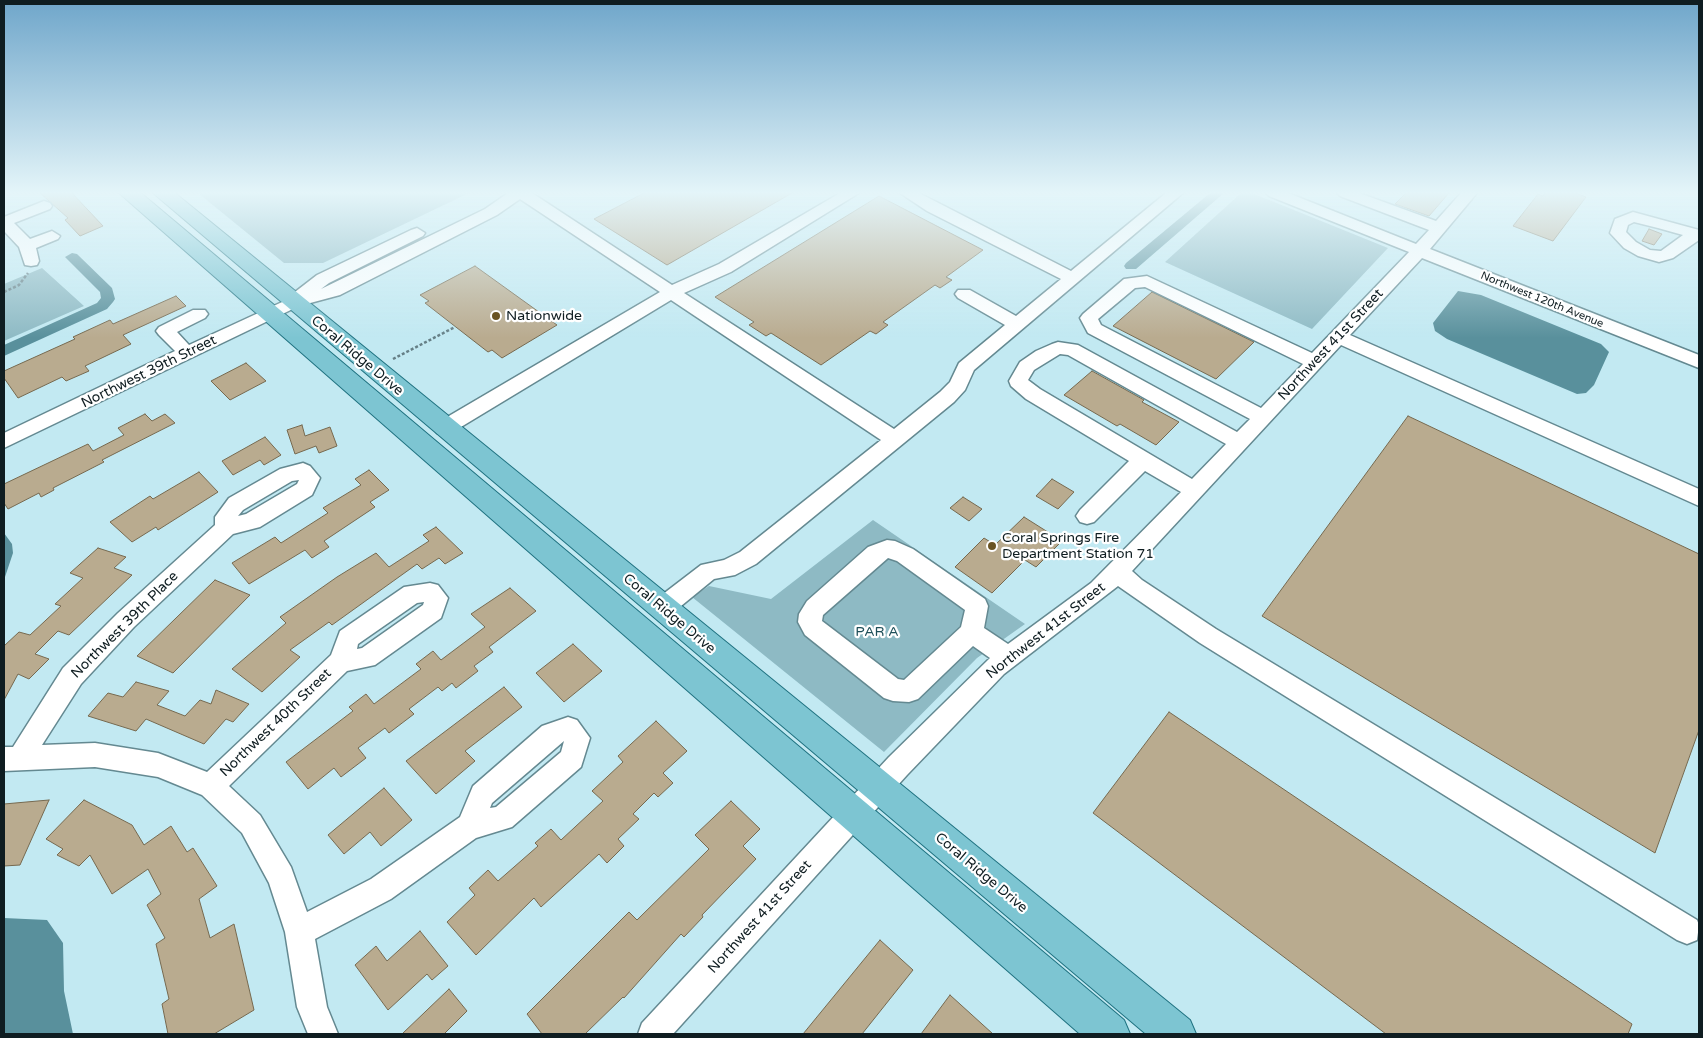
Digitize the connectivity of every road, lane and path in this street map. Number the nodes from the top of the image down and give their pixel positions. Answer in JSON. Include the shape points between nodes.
{"nodes":[{"id":1,"x":19,"y":241,"type":"edge"},
{"id":2,"x":45,"y":241,"type":"edge"},
{"id":3,"x":193,"y":241,"type":"edge"},
{"id":4,"x":214,"y":241,"type":"edge"},
{"id":5,"x":432,"y":241,"type":"edge"},
{"id":6,"x":592,"y":241,"type":"edge"},
{"id":7,"x":770,"y":241,"type":"edge"},
{"id":8,"x":998,"y":241,"type":"edge"},
{"id":9,"x":1115,"y":241,"type":"edge"},
{"id":10,"x":1395,"y":241,"type":"edge"},
{"id":11,"x":1427,"y":241,"type":"edge"},
{"id":12,"x":1419,"y":251,"type":"junction"},
{"id":13,"x":29,"y":254,"type":"junction"},
{"id":14,"x":1073,"y":279,"type":"junction"},
{"id":15,"x":4,"y":292,"type":"edge"},
{"id":16,"x":671,"y":293,"type":"junction"},
{"id":17,"x":964,"y":294,"type":"dead end"},
{"id":18,"x":282,"y":308,"type":"junction"},
{"id":19,"x":199,"y":314,"type":"dead end"},
{"id":20,"x":1018,"y":325,"type":"junction"},
{"id":21,"x":455,"y":326,"type":"dead end"},
{"id":22,"x":1338,"y":337,"type":"junction"},
{"id":23,"x":187,"y":353,"type":"junction"},
{"id":24,"x":393,"y":359,"type":"dead end"},
{"id":25,"x":1315,"y":362,"type":"junction"},
{"id":26,"x":1699,"y":362,"type":"edge"},
{"id":27,"x":1264,"y":418,"type":"junction"},
{"id":28,"x":444,"y":428,"type":"junction"},
{"id":29,"x":894,"y":438,"type":"junction"},
{"id":30,"x":4,"y":441,"type":"edge"},
{"id":31,"x":1240,"y":443,"type":"junction"},
{"id":32,"x":1143,"y":460,"type":"junction"},
{"id":33,"x":1196,"y":491,"type":"junction"},
{"id":34,"x":1699,"y":498,"type":"edge"},
{"id":35,"x":1087,"y":516,"type":"dead end"},
{"id":36,"x":226,"y":528,"type":"dead end"},
{"id":37,"x":1118,"y":572,"type":"junction"},
{"id":38,"x":662,"y":608,"type":"junction"},
{"id":39,"x":972,"y":632,"type":"junction"},
{"id":40,"x":1008,"y":657,"type":"junction"},
{"id":41,"x":341,"y":661,"type":"dead end"},
{"id":42,"x":12,"y":758,"type":"edge"},
{"id":43,"x":212,"y":786,"type":"junction"},
{"id":44,"x":866,"y":801,"type":"junction"},
{"id":45,"x":470,"y":826,"type":"dead end"},
{"id":46,"x":1687,"y":930,"type":"dead end"},
{"id":47,"x":299,"y":932,"type":"junction"},
{"id":48,"x":323,"y":1034,"type":"edge"},
{"id":49,"x":654,"y":1034,"type":"edge"},
{"id":50,"x":1110,"y":1034,"type":"edge"},
{"id":51,"x":1176,"y":1034,"type":"edge"}],
"edges":[{"from":1,"to":13,"type":"street"},
{"from":2,"to":13,"type":"street"},
{"from":3,"to":18,"type":"main road","name":"Coral Ridge Drive"},
{"from":4,"to":18,"type":"main road","name":"Coral Ridge Drive"},
{"from":5,"to":18,"type":"street","name":"Northwest 39th Street","via":[[334,291]]},
{"from":6,"to":16,"type":"street"},
{"from":7,"to":16,"type":"street","via":[[725,268]]},
{"from":8,"to":14,"type":"street"},
{"from":9,"to":14,"type":"street"},
{"from":10,"to":12,"type":"street","name":"Northwest 120th Avenue"},
{"from":11,"to":12,"type":"street","name":"Northwest 41st Street"},
{"from":12,"to":22,"type":"street","name":"Northwest 41st Street"},
{"from":12,"to":26,"type":"street","name":"Northwest 120th Avenue"},
{"from":13,"to":15,"type":"path","via":[[31,268],[19,285]]},
{"from":14,"to":20,"type":"street"},
{"from":16,"to":28,"type":"street"},
{"from":16,"to":29,"type":"street"},
{"from":17,"to":20,"type":"street"},
{"from":18,"to":23,"type":"street","name":"Northwest 39th Street"},
{"from":18,"to":28,"type":"main road","name":"Coral Ridge Drive"},
{"from":18,"to":44,"type":"main road","name":"Coral Ridge Drive"},
{"from":19,"to":23,"type":"street","via":[[165,331]]},
{"from":20,"to":29,"type":"street","via":[[966,368],[958,385],[947,397]]},
{"from":21,"to":24,"type":"path"},
{"from":22,"to":25,"type":"street","name":"Northwest 41st Street"},
{"from":22,"to":34,"type":"street"},
{"from":23,"to":30,"type":"street","name":"Northwest 39th Street"},
{"from":25,"to":27,"type":"street","name":"Northwest 41st Street"},
{"from":25,"to":27,"type":"street","via":[[1147,281],[1130,283],[1089,318],[1094,329]]},
{"from":27,"to":31,"type":"street","name":"Northwest 41st Street"},
{"from":28,"to":38,"type":"main road","name":"Coral Ridge Drive"},
{"from":29,"to":38,"type":"street","via":[[748,558],[727,569],[708,571]]},
{"from":31,"to":32,"type":"street","via":[[1072,349],[1058,348],[1027,366],[1018,380],[1033,394]]},
{"from":31,"to":33,"type":"street","name":"Northwest 41st Street"},
{"from":32,"to":33,"type":"street"},
{"from":32,"to":35,"type":"street"},
{"from":33,"to":37,"type":"street","name":"Northwest 41st Street"},
{"from":36,"to":42,"type":"street","name":"Northwest 39th Place","via":[[126,620],[72,676]]},
{"from":37,"to":40,"type":"street","name":"Northwest 41st Street","via":[[1099,590]]},
{"from":37,"to":46,"type":"street","via":[[1134,587],[1208,636]]},
{"from":38,"to":44,"type":"main road","name":"Coral Ridge Drive"},
{"from":39,"to":39,"type":"street","via":[[916,687],[902,692],[893,690],[813,628],[810,614],[876,553],[887,549],[905,555],[977,606]]},
{"from":39,"to":40,"type":"street"},
{"from":40,"to":44,"type":"street","name":"Northwest 41st Street"},
{"from":41,"to":43,"type":"street","name":"Northwest 40th Street"},
{"from":42,"to":43,"type":"street","via":[[95,755],[158,765]]},
{"from":43,"to":47,"type":"street","via":[[251,824],[281,877]]},
{"from":44,"to":49,"type":"street","name":"Northwest 41st Street"},
{"from":44,"to":50,"type":"main road","name":"Coral Ridge Drive"},
{"from":44,"to":51,"type":"main road","name":"Coral Ridge Drive"},
{"from":45,"to":47,"type":"street","via":[[381,889]]},
{"from":47,"to":48,"type":"street","via":[[312,1008]]}]}
